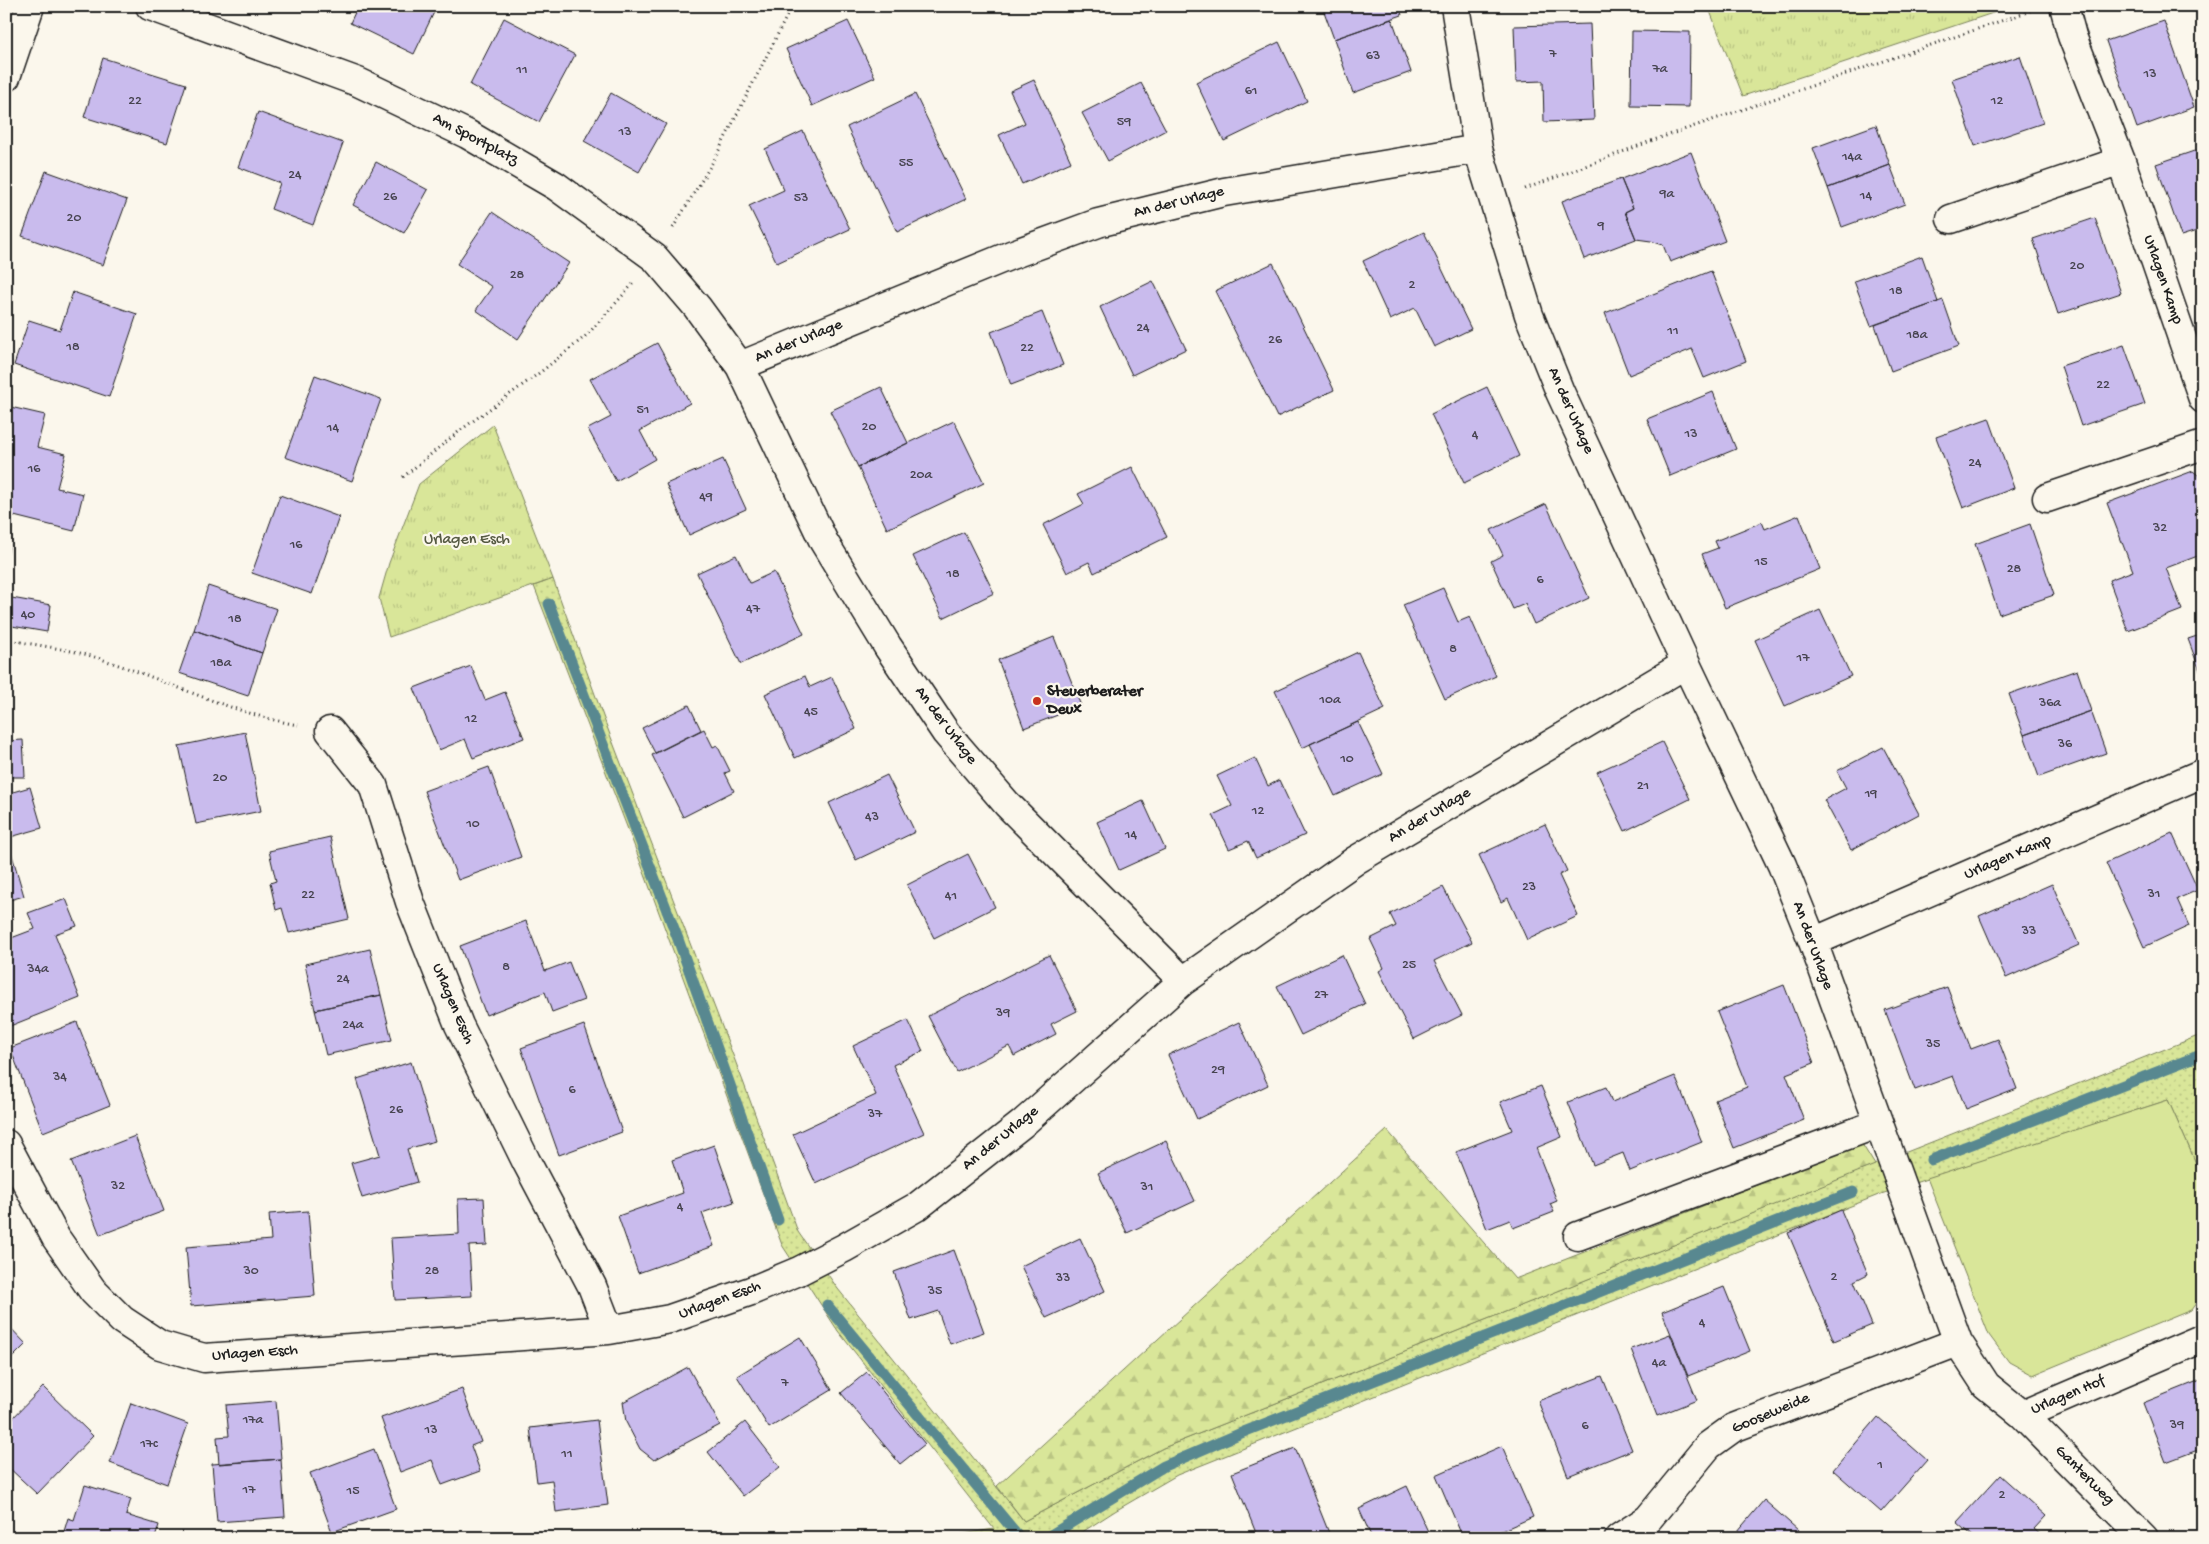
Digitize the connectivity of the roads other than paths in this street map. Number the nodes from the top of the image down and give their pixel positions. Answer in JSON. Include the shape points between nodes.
{"nodes":[{"id":1,"x":30,"y":6,"type":"edge"},
{"id":2,"x":150,"y":6,"type":"edge"},
{"id":3,"x":1455,"y":6,"type":"edge"},
{"id":4,"x":2064,"y":6,"type":"edge"},
{"id":5,"x":6,"y":77,"type":"edge"},
{"id":6,"x":1478,"y":148,"type":"junction"},
{"id":7,"x":2121,"y":161,"type":"junction"},
{"id":8,"x":1951,"y":219,"type":"dead end"},
{"id":9,"x":740,"y":366,"type":"junction"},
{"id":10,"x":2203,"y":399,"type":"edge"},
{"id":11,"x":2203,"y":445,"type":"edge"},
{"id":12,"x":2047,"y":498,"type":"dead end"},
{"id":13,"x":1686,"y":664,"type":"junction"},
{"id":14,"x":330,"y":731,"type":"road end"},
{"id":15,"x":2203,"y":773,"type":"edge"},
{"id":16,"x":1813,"y":942,"type":"junction"},
{"id":17,"x":1183,"y":981,"type":"junction"},
{"id":18,"x":1877,"y":1124,"type":"junction"},
{"id":19,"x":6,"y":1144,"type":"edge"},
{"id":20,"x":1578,"y":1236,"type":"dead end"},
{"id":21,"x":799,"y":1271,"type":"joint"},
{"id":22,"x":609,"y":1330,"type":"junction"},
{"id":23,"x":2203,"y":1338,"type":"edge"},
{"id":24,"x":1958,"y":1342,"type":"junction"},
{"id":25,"x":2023,"y":1415,"type":"junction"},
{"id":26,"x":1619,"y":1538,"type":"edge"},
{"id":27,"x":2144,"y":1538,"type":"edge"}],
"edges":[{"from":1,"to":5,"type":"street"},
{"from":2,"to":9,"type":"street","name":"Am Sportplatz","via":[[358,82],[467,134],[556,186],[655,258],[697,307]]},
{"from":3,"to":6,"type":"street","name":"An der Urlage"},
{"from":4,"to":7,"type":"street","name":"Urlagen Kamp","via":[[2072,36]]},
{"from":6,"to":9,"type":"street","name":"An der Urlage","via":[[1224,192],[1098,223],[1011,255]]},
{"from":6,"to":13,"type":"street","name":"An der Urlage","via":[[1529,315],[1560,392]]},
{"from":7,"to":8,"type":"street"},
{"from":7,"to":10,"type":"street","name":"Urlagen Kamp"},
{"from":9,"to":17,"type":"street","name":"An der Urlage","via":[[824,542],[888,647],[946,733],[1007,804]]},
{"from":11,"to":12,"type":"street"},
{"from":13,"to":16,"type":"street","name":"An der Urlage","via":[[1782,865]]},
{"from":13,"to":17,"type":"street","name":"An der Urlage","via":[[1356,860]]},
{"from":14,"to":22,"type":"street","name":"Urlagen Esch","via":[[373,785],[410,902],[459,1025],[526,1162],[592,1286]]},
{"from":15,"to":16,"type":"street","name":"Urlagen Kamp"},
{"from":16,"to":18,"type":"street","name":"An der Urlage"},
{"from":17,"to":21,"type":"street","name":"An der Urlage","via":[[1022,1124],[918,1206]]},
{"from":18,"to":20,"type":"street"},
{"from":18,"to":24,"type":"street","name":"An der Urlage"},
{"from":19,"to":22,"type":"street","name":"Urlagen Esch","via":[[56,1238],[93,1291],[122,1320],[160,1345],[204,1358]]},
{"from":21,"to":22,"type":"street","name":"Urlagen Esch","via":[[670,1319]]},
{"from":23,"to":25,"type":"street","name":"Urlagen Hof"},
{"from":24,"to":25,"type":"street","name":"Urlagen Hof","via":[[1986,1385]]},
{"from":24,"to":26,"type":"street","name":"Gooseweide","via":[[1733,1428],[1708,1446],[1648,1519]]},
{"from":25,"to":27,"type":"street","name":"Ganterweg"}]}
